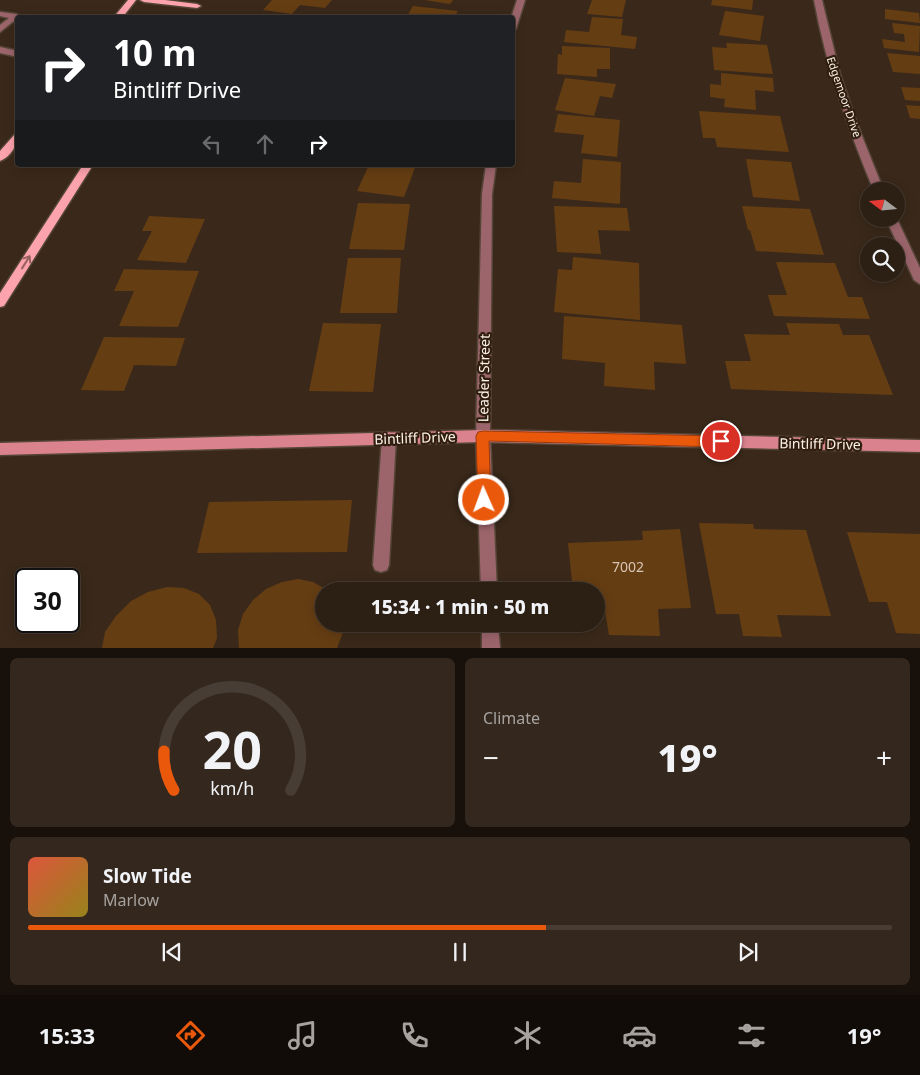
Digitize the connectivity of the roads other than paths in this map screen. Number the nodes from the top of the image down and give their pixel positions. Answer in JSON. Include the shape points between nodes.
{"nodes":[{"id":1,"x":132,"y":0,"type":"edge"},
{"id":2,"x":144,"y":0,"type":"edge"},
{"id":3,"x":522,"y":0,"type":"edge"},
{"id":4,"x":818,"y":0,"type":"edge"},
{"id":5,"x":197,"y":6,"type":"edge"},
{"id":6,"x":0,"y":14,"type":"edge"},
{"id":7,"x":120,"y":15,"type":"edge"},
{"id":8,"x":15,"y":16,"type":"edge"},
{"id":9,"x":15,"y":17,"type":"edge"},
{"id":10,"x":515,"y":20,"type":"edge"},
{"id":11,"x":0,"y":29,"type":"edge"},
{"id":12,"x":0,"y":50,"type":"edge"},
{"id":13,"x":15,"y":53,"type":"edge"},
{"id":14,"x":15,"y":140,"type":"edge"},
{"id":15,"x":0,"y":158,"type":"edge"},
{"id":16,"x":87,"y":167,"type":"edge"},
{"id":17,"x":491,"y":167,"type":"edge"},
{"id":18,"x":875,"y":182,"type":"edge"},
{"id":19,"x":894,"y":228,"type":"edge"},
{"id":20,"x":920,"y":280,"type":"edge"},
{"id":21,"x":0,"y":303,"type":"edge"},
{"id":22,"x":483,"y":436,"type":"junction"},
{"id":23,"x":389,"y":438,"type":"junction"},
{"id":24,"x":920,"y":446,"type":"edge"},
{"id":25,"x":0,"y":450,"type":"edge"},
{"id":26,"x":381,"y":565,"type":"dead end"},
{"id":27,"x":488,"y":582,"type":"edge"},
{"id":28,"x":490,"y":632,"type":"edge"},
{"id":29,"x":491,"y":648,"type":"edge"}],
"edges":[{"from":1,"to":7,"type":"main road"},
{"from":2,"to":5,"type":"main road"},
{"from":3,"to":10,"type":"street"},
{"from":4,"to":18,"type":"street","name":"Edgemoor Drive","via":[[825,40],[851,124]]},
{"from":6,"to":8,"type":"street"},
{"from":9,"to":11,"type":"street"},
{"from":12,"to":13,"type":"street"},
{"from":14,"to":15,"type":"main road"},
{"from":21,"to":16,"type":"main road","one_way":true},
{"from":17,"to":22,"type":"street","name":"Leader Street","via":[[487,194]]},
{"from":19,"to":20,"type":"street"},
{"from":22,"to":23,"type":"street","name":"Bintliff Drive"},
{"from":22,"to":24,"type":"street","name":"Bintliff Drive"},
{"from":22,"to":27,"type":"street","name":"Leader Street"},
{"from":23,"to":25,"type":"street","name":"Bintliff Drive"},
{"from":23,"to":26,"type":"street"},
{"from":28,"to":29,"type":"street"}]}
